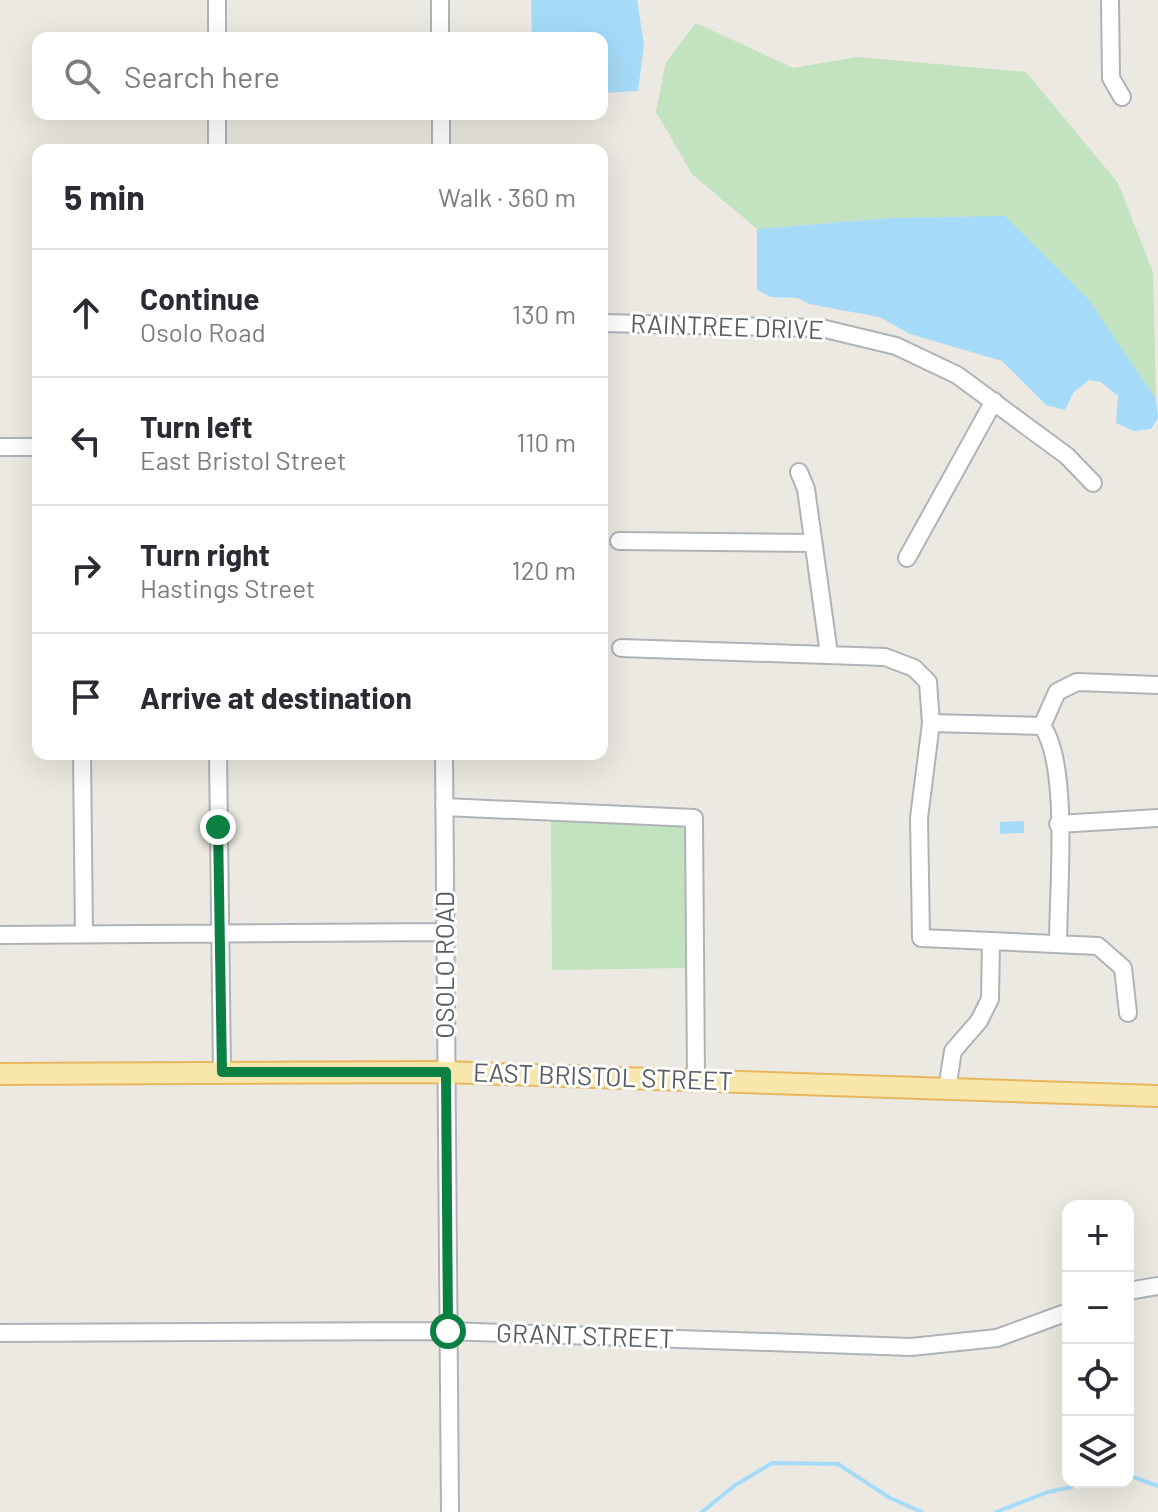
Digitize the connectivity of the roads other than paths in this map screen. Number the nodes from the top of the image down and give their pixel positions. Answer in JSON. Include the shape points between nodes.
{"nodes":[{"id":1,"x":217,"y":0,"type":"edge"},
{"id":2,"x":440,"y":0,"type":"edge"},
{"id":3,"x":1110,"y":0,"type":"edge"},
{"id":4,"x":217,"y":32,"type":"edge"},
{"id":5,"x":440,"y":32,"type":"edge"},
{"id":6,"x":1122,"y":97,"type":"dead end"},
{"id":7,"x":217,"y":120,"type":"edge"},
{"id":8,"x":441,"y":120,"type":"edge"},
{"id":9,"x":217,"y":144,"type":"edge"},
{"id":10,"x":441,"y":144,"type":"edge"},
{"id":11,"x":608,"y":323,"type":"edge"},
{"id":12,"x":994,"y":401,"type":"junction"},
{"id":13,"x":0,"y":447,"type":"edge"},
{"id":14,"x":32,"y":447,"type":"edge"},
{"id":15,"x":799,"y":472,"type":"dead end"},
{"id":16,"x":1093,"y":483,"type":"dead end"},
{"id":17,"x":619,"y":541,"type":"dead end"},
{"id":18,"x":813,"y":543,"type":"junction"},
{"id":19,"x":907,"y":558,"type":"dead end"},
{"id":20,"x":621,"y":648,"type":"dead end"},
{"id":21,"x":829,"y":654,"type":"junction"},
{"id":22,"x":1158,"y":685,"type":"edge"},
{"id":23,"x":931,"y":723,"type":"junction"},
{"id":24,"x":1042,"y":726,"type":"junction"},
{"id":25,"x":82,"y":760,"type":"edge"},
{"id":26,"x":218,"y":760,"type":"edge"},
{"id":27,"x":444,"y":760,"type":"edge"},
{"id":28,"x":444,"y":807,"type":"junction"},
{"id":29,"x":1158,"y":818,"type":"edge"},
{"id":30,"x":1058,"y":824,"type":"junction"},
{"id":31,"x":445,"y":932,"type":"junction"},
{"id":32,"x":219,"y":933,"type":"junction"},
{"id":33,"x":84,"y":934,"type":"junction"},
{"id":34,"x":0,"y":935,"type":"edge"},
{"id":35,"x":991,"y":941,"type":"junction"},
{"id":36,"x":1058,"y":943,"type":"junction"},
{"id":37,"x":1128,"y":1013,"type":"dead end"},
{"id":38,"x":222,"y":1072,"type":"junction"},
{"id":39,"x":446,"y":1072,"type":"junction"},
{"id":40,"x":0,"y":1074,"type":"edge"},
{"id":41,"x":696,"y":1079,"type":"junction"},
{"id":42,"x":947,"y":1089,"type":"junction"},
{"id":43,"x":1158,"y":1096,"type":"edge"},
{"id":44,"x":1158,"y":1286,"type":"edge"},
{"id":45,"x":1134,"y":1290,"type":"edge"},
{"id":46,"x":1062,"y":1314,"type":"edge"},
{"id":47,"x":448,"y":1331,"type":"junction"},
{"id":48,"x":0,"y":1333,"type":"edge"},
{"id":49,"x":450,"y":1512,"type":"edge"}],
"edges":[{"from":1,"to":4,"type":"street"},
{"from":2,"to":5,"type":"street"},
{"from":3,"to":6,"type":"street","via":[[1111,78]]},
{"from":7,"to":9,"type":"street"},
{"from":8,"to":10,"type":"street"},
{"from":11,"to":12,"type":"street","name":"RAINTREE DRIVE","via":[[821,328],[896,346],[957,375]]},
{"from":12,"to":16,"type":"street","name":"RAINTREE DRIVE","via":[[1067,456]]},
{"from":12,"to":19,"type":"street"},
{"from":13,"to":14,"type":"street"},
{"from":15,"to":18,"type":"street"},
{"from":17,"to":18,"type":"street"},
{"from":18,"to":21,"type":"street"},
{"from":20,"to":21,"type":"street"},
{"from":21,"to":23,"type":"street","via":[[885,657],[914,668],[928,682]]},
{"from":22,"to":24,"type":"street","via":[[1077,682],[1057,692]]},
{"from":23,"to":24,"type":"street"},
{"from":23,"to":35,"type":"street","via":[[919,818],[921,938]]},
{"from":24,"to":30,"type":"street","via":[[1052,740],[1058,770]]},
{"from":25,"to":33,"type":"street"},
{"from":26,"to":32,"type":"street"},
{"from":27,"to":28,"type":"street","name":"OSOLO ROAD"},
{"from":28,"to":31,"type":"street","name":"OSOLO ROAD"},
{"from":28,"to":41,"type":"street","via":[[694,818]]},
{"from":29,"to":30,"type":"street"},
{"from":30,"to":36,"type":"street"},
{"from":31,"to":32,"type":"street"},
{"from":31,"to":39,"type":"street","name":"OSOLO ROAD"},
{"from":32,"to":33,"type":"street"},
{"from":32,"to":38,"type":"street"},
{"from":33,"to":34,"type":"street"},
{"from":35,"to":36,"type":"street"},
{"from":35,"to":42,"type":"street","via":[[990,999],[953,1051]]},
{"from":36,"to":37,"type":"street","via":[[1098,946],[1115,957],[1128,986]]},
{"from":38,"to":39,"type":"main road","name":"EAST BRISTOL STREET"},
{"from":38,"to":40,"type":"main road","name":"EAST BRISTOL STREET"},
{"from":39,"to":41,"type":"main road","name":"EAST BRISTOL STREET"},
{"from":39,"to":47,"type":"street","name":"OSOLO ROAD"},
{"from":41,"to":42,"type":"main road","name":"EAST BRISTOL STREET"},
{"from":42,"to":43,"type":"main road","name":"EAST BRISTOL STREET"},
{"from":44,"to":45,"type":"street"},
{"from":46,"to":47,"type":"street","name":"GRANT STREET","via":[[997,1338],[911,1347]]},
{"from":47,"to":48,"type":"street","name":"GRANT STREET"},
{"from":47,"to":49,"type":"street","name":"OSOLO ROAD"}]}
